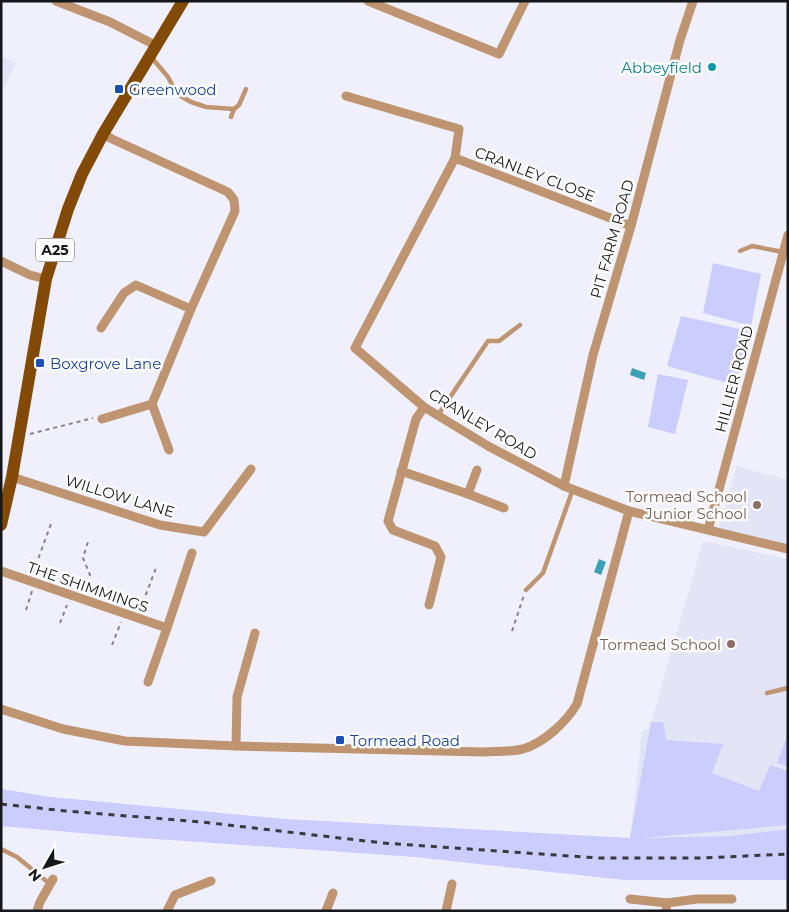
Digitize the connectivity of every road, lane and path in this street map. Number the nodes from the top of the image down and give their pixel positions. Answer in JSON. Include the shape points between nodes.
{"nodes":[{"id":1,"x":56,"y":1,"type":"edge"},
{"id":2,"x":183,"y":1,"type":"edge"},
{"id":3,"x":368,"y":1,"type":"edge"},
{"id":4,"x":525,"y":1,"type":"edge"},
{"id":5,"x":693,"y":1,"type":"edge"},
{"id":6,"x":154,"y":51,"type":"junction"},
{"id":7,"x":246,"y":89,"type":"dead end"},
{"id":8,"x":346,"y":96,"type":"dead end"},
{"id":9,"x":234,"y":109,"type":"junction"},
{"id":10,"x":231,"y":118,"type":"dead end"},
{"id":11,"x":103,"y":134,"type":"junction"},
{"id":12,"x":455,"y":158,"type":"junction"},
{"id":13,"x":631,"y":226,"type":"junction"},
{"id":14,"x":788,"y":235,"type":"edge"},
{"id":15,"x":740,"y":251,"type":"dead end"},
{"id":16,"x":783,"y":252,"type":"junction"},
{"id":17,"x":1,"y":261,"type":"edge"},
{"id":18,"x":46,"y":279,"type":"junction"},
{"id":19,"x":191,"y":309,"type":"junction"},
{"id":20,"x":520,"y":325,"type":"dead end"},
{"id":21,"x":101,"y":328,"type":"dead end"},
{"id":22,"x":152,"y":404,"type":"junction"},
{"id":23,"x":424,"y":407,"type":"junction"},
{"id":24,"x":438,"y":415,"type":"junction"},
{"id":25,"x":102,"y":419,"type":"joint"},
{"id":26,"x":18,"y":436,"type":"junction"},
{"id":27,"x":169,"y":450,"type":"dead end"},
{"id":28,"x":250,"y":469,"type":"dead end"},
{"id":29,"x":477,"y":470,"type":"dead end"},
{"id":30,"x":401,"y":471,"type":"junction"},
{"id":31,"x":12,"y":477,"type":"junction"},
{"id":32,"x":568,"y":488,"type":"junction"},
{"id":33,"x":468,"y":494,"type":"junction"},
{"id":34,"x":504,"y":508,"type":"dead end"},
{"id":35,"x":628,"y":511,"type":"junction"},
{"id":36,"x":51,"y":524,"type":"dead end"},
{"id":37,"x":1,"y":526,"type":"edge"},
{"id":38,"x":708,"y":530,"type":"junction"},
{"id":39,"x":88,"y":542,"type":"dead end"},
{"id":40,"x":788,"y":549,"type":"edge"},
{"id":41,"x":192,"y":553,"type":"dead end"},
{"id":42,"x":156,"y":568,"type":"dead end"},
{"id":43,"x":1,"y":572,"type":"edge"},
{"id":44,"x":32,"y":582,"type":"junction"},
{"id":45,"x":526,"y":590,"type":"joint"},
{"id":46,"x":71,"y":596,"type":"junction"},
{"id":47,"x":81,"y":599,"type":"junction"},
{"id":48,"x":429,"y":605,"type":"dead end"},
{"id":49,"x":26,"y":610,"type":"dead end"},
{"id":50,"x":124,"y":614,"type":"junction"},
{"id":51,"x":137,"y":618,"type":"junction"},
{"id":52,"x":60,"y":623,"type":"dead end"},
{"id":53,"x":166,"y":628,"type":"junction"},
{"id":54,"x":512,"y":631,"type":"dead end"},
{"id":55,"x":255,"y":633,"type":"dead end"},
{"id":56,"x":112,"y":645,"type":"dead end"},
{"id":57,"x":148,"y":682,"type":"dead end"},
{"id":58,"x":788,"y":688,"type":"edge"},
{"id":59,"x":767,"y":693,"type":"dead end"},
{"id":60,"x":1,"y":709,"type":"edge"},
{"id":61,"x":236,"y":746,"type":"junction"},
{"id":62,"x":1,"y":849,"type":"edge"},
{"id":63,"x":211,"y":881,"type":"dead end"},
{"id":64,"x":52,"y":882,"type":"joint"},
{"id":65,"x":452,"y":884,"type":"dead end"},
{"id":66,"x":333,"y":893,"type":"dead end"},
{"id":67,"x":630,"y":899,"type":"dead end"},
{"id":68,"x":732,"y":899,"type":"dead end"},
{"id":69,"x":666,"y":907,"type":"edge"},
{"id":70,"x":37,"y":911,"type":"edge"},
{"id":71,"x":167,"y":911,"type":"edge"},
{"id":72,"x":326,"y":911,"type":"edge"},
{"id":73,"x":446,"y":911,"type":"edge"}],
"edges":[{"from":1,"to":6,"type":"street","via":[[110,22]]},
{"from":2,"to":6,"type":"main road","number":"A25"},
{"from":3,"to":4,"type":"street","via":[[499,54]]},
{"from":5,"to":13,"type":"street","name":"PIT FARM ROAD"},
{"from":6,"to":9,"type":"lane","via":[[177,94],[206,107]]},
{"from":6,"to":11,"type":"main road","number":"A25"},
{"from":7,"to":9,"type":"lane"},
{"from":8,"to":12,"type":"street","name":"CRANLEY CLOSE","via":[[459,128]]},
{"from":9,"to":10,"type":"lane"},
{"from":11,"to":18,"type":"main road","number":"A25","via":[[75,191]]},
{"from":11,"to":19,"type":"street","via":[[228,192],[234,200],[235,211]]},
{"from":12,"to":13,"type":"street","name":"CRANLEY CLOSE"},
{"from":12,"to":23,"type":"street","name":"CRANLEY ROAD","via":[[355,348]]},
{"from":13,"to":32,"type":"street","name":"PIT FARM ROAD","via":[[593,355]]},
{"from":14,"to":16,"type":"street","name":"HILLIER ROAD"},
{"from":15,"to":16,"type":"lane","via":[[752,246]]},
{"from":16,"to":38,"type":"street","name":"HILLIER ROAD"},
{"from":17,"to":18,"type":"street"},
{"from":18,"to":26,"type":"main road","number":"A25"},
{"from":19,"to":21,"type":"street","via":[[136,285],[124,292]]},
{"from":19,"to":22,"type":"street"},
{"from":20,"to":24,"type":"lane","via":[[500,341],[488,341]]},
{"from":22,"to":25,"type":"street"},
{"from":22,"to":27,"type":"street"},
{"from":23,"to":24,"type":"street","name":"CRANLEY ROAD"},
{"from":23,"to":30,"type":"street","via":[[416,419]]},
{"from":24,"to":32,"type":"street","name":"CRANLEY ROAD","via":[[488,446]]},
{"from":25,"to":26,"type":"path","via":[[98,417]]},
{"from":26,"to":31,"type":"main road","number":"A25"},
{"from":28,"to":31,"type":"street","name":"WILLOW LANE","via":[[204,532],[160,526]]},
{"from":29,"to":33,"type":"street"},
{"from":30,"to":33,"type":"street"},
{"from":30,"to":48,"type":"street","via":[[388,521],[393,530],[435,546],[441,557]]},
{"from":31,"to":37,"type":"main road","number":"A25"},
{"from":32,"to":35,"type":"street","name":"CRANLEY ROAD"},
{"from":32,"to":45,"type":"lane","via":[[543,573]]},
{"from":33,"to":34,"type":"street"},
{"from":35,"to":38,"type":"street","name":"CRANLEY ROAD"},
{"from":35,"to":61,"type":"street","via":[[578,704],[547,736],[523,749],[483,752]]},
{"from":36,"to":44,"type":"path"},
{"from":38,"to":40,"type":"street","name":"CRANLEY ROAD"},
{"from":39,"to":47,"type":"path","via":[[83,558],[90,575]]},
{"from":41,"to":53,"type":"street"},
{"from":42,"to":51,"type":"path"},
{"from":43,"to":44,"type":"street","name":"THE SHIMMINGS"},
{"from":44,"to":46,"type":"street","name":"THE SHIMMINGS"},
{"from":44,"to":49,"type":"path"},
{"from":45,"to":54,"type":"path"},
{"from":46,"to":47,"type":"street","name":"THE SHIMMINGS"},
{"from":46,"to":52,"type":"path"},
{"from":47,"to":50,"type":"street","name":"THE SHIMMINGS"},
{"from":50,"to":51,"type":"street","name":"THE SHIMMINGS"},
{"from":50,"to":56,"type":"path"},
{"from":51,"to":53,"type":"street","name":"THE SHIMMINGS"},
{"from":53,"to":57,"type":"street"},
{"from":55,"to":61,"type":"street","via":[[238,697]]},
{"from":58,"to":59,"type":"lane"},
{"from":60,"to":61,"type":"street","via":[[63,729],[125,741]]},
{"from":62,"to":64,"type":"lane"},
{"from":63,"to":71,"type":"street","via":[[175,895]]},
{"from":64,"to":70,"type":"street"},
{"from":65,"to":73,"type":"street"},
{"from":66,"to":72,"type":"street"},
{"from":67,"to":69,"type":"street"},
{"from":68,"to":69,"type":"street","via":[[697,899]]}]}
